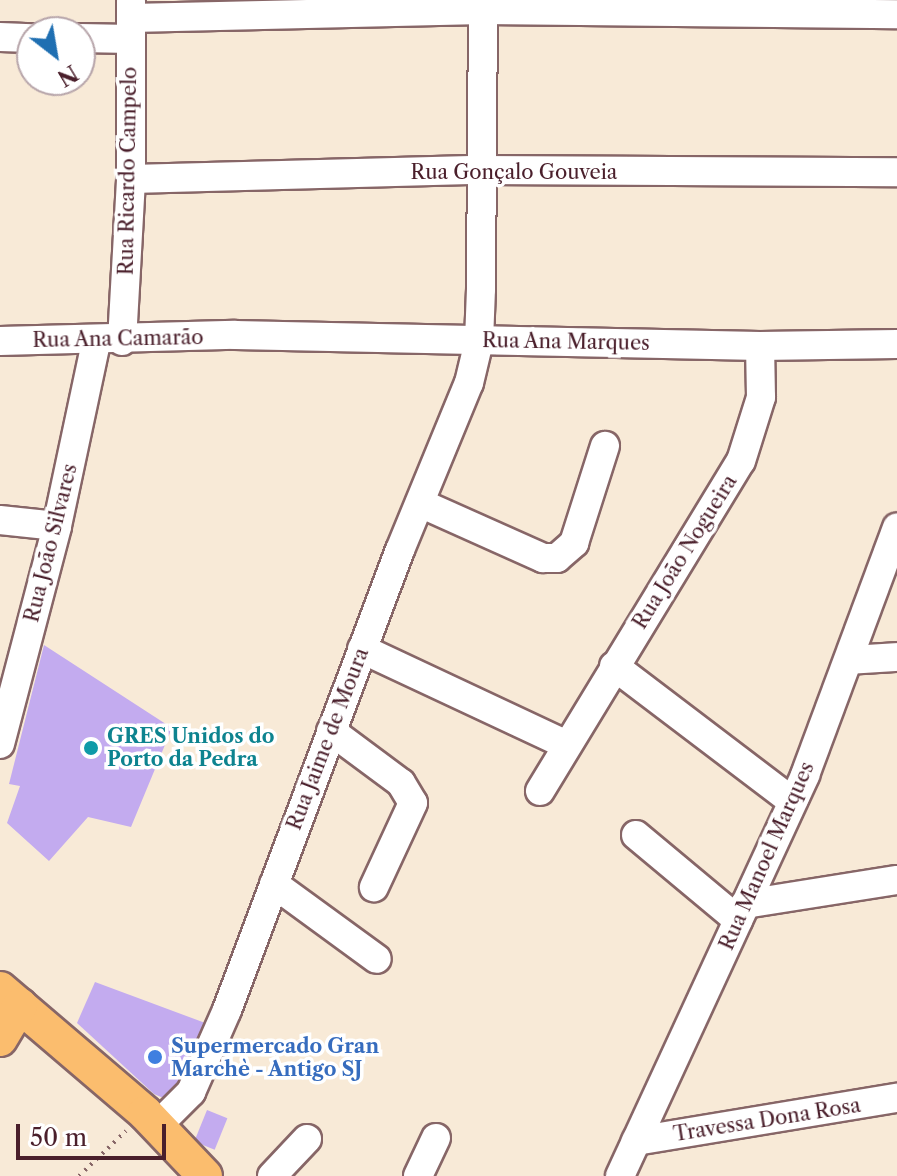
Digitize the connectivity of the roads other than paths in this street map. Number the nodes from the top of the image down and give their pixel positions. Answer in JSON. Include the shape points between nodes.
{"nodes":[{"id":1,"x":483,"y":5,"type":"edge"},
{"id":2,"x":897,"y":14,"type":"edge"},
{"id":3,"x":131,"y":19,"type":"edge"},
{"id":4,"x":96,"y":32,"type":"edge"},
{"id":5,"x":480,"y":170,"type":"junction"},
{"id":6,"x":897,"y":172,"type":"edge"},
{"id":7,"x":131,"y":179,"type":"junction"},
{"id":8,"x":235,"y":335,"type":"joint"},
{"id":9,"x":0,"y":341,"type":"edge"},
{"id":10,"x":479,"y":341,"type":"junction"},
{"id":11,"x":109,"y":342,"type":"junction"},
{"id":12,"x":897,"y":344,"type":"edge"},
{"id":13,"x":760,"y":346,"type":"junction"},
{"id":14,"x":605,"y":446,"type":"dead end"},
{"id":15,"x":420,"y":503,"type":"junction"},
{"id":16,"x":0,"y":520,"type":"edge"},
{"id":17,"x":57,"y":526,"type":"junction"},
{"id":18,"x":897,"y":528,"type":"edge"},
{"id":19,"x":362,"y":649,"type":"junction"},
{"id":20,"x":897,"y":657,"type":"edge"},
{"id":21,"x":849,"y":660,"type":"junction"},
{"id":22,"x":614,"y":666,"type":"junction"},
{"id":23,"x":331,"y":731,"type":"junction"},
{"id":24,"x":0,"y":744,"type":"edge"},
{"id":25,"x":567,"y":745,"type":"junction"},
{"id":26,"x":540,"y":791,"type":"dead end"},
{"id":27,"x":792,"y":801,"type":"junction"},
{"id":28,"x":636,"y":835,"type":"dead end"},
{"id":29,"x":897,"y":880,"type":"edge"},
{"id":30,"x":274,"y":884,"type":"junction"},
{"id":31,"x":374,"y":887,"type":"dead end"},
{"id":32,"x":742,"y":912,"type":"junction"},
{"id":33,"x":377,"y":959,"type":"dead end"},
{"id":34,"x":10,"y":998,"type":"edge"},
{"id":35,"x":0,"y":1039,"type":"edge"},
{"id":36,"x":897,"y":1098,"type":"edge"},
{"id":37,"x":151,"y":1119,"type":"junction"},
{"id":38,"x":436,"y":1138,"type":"dead end"},
{"id":39,"x":307,"y":1139,"type":"dead end"},
{"id":40,"x":636,"y":1141,"type":"junction"},
{"id":41,"x":205,"y":1176,"type":"edge"},
{"id":42,"x":272,"y":1176,"type":"edge"},
{"id":43,"x":418,"y":1176,"type":"edge"},
{"id":44,"x":620,"y":1176,"type":"edge"}],
"edges":[{"from":1,"to":2,"type":"street"},
{"from":1,"to":3,"type":"street"},
{"from":1,"to":5,"type":"street","name":"Rua Jaime de Moura"},
{"from":3,"to":4,"type":"street"},
{"from":3,"to":7,"type":"street","name":"Rua Ricardo Campelo"},
{"from":5,"to":6,"type":"street","name":"Rua Gonçalo Gouveia"},
{"from":5,"to":7,"type":"street","name":"Rua Gonçalo Gouveia"},
{"from":5,"to":10,"type":"street","name":"Rua Jaime de Moura"},
{"from":7,"to":11,"type":"street","name":"Rua Ricardo Campelo"},
{"from":8,"to":10,"type":"street","name":"Rua Ana Marques"},
{"from":8,"to":11,"type":"street","name":"Rua Ana Camarão"},
{"from":9,"to":11,"type":"street","name":"Rua Ana Camarão"},
{"from":10,"to":13,"type":"street","name":"Rua Ana Marques"},
{"from":10,"to":15,"type":"street","name":"Rua Jaime de Moura","via":[[469,383]]},
{"from":11,"to":17,"type":"street","name":"Rua João Silvares"},
{"from":12,"to":13,"type":"street","name":"Rua Ana Marques"},
{"from":13,"to":22,"type":"street","name":"Rua João Nogueira","via":[[761,397],[755,430],[741,461]]},
{"from":14,"to":15,"type":"street","via":[[574,543],[557,558],[543,558]]},
{"from":15,"to":19,"type":"street","name":"Rua Jaime de Moura"},
{"from":16,"to":17,"type":"street"},
{"from":17,"to":24,"type":"street","name":"Rua João Silvares"},
{"from":18,"to":21,"type":"street","name":"Rua Manoel Marques"},
{"from":19,"to":23,"type":"street","name":"Rua Jaime de Moura"},
{"from":19,"to":25,"type":"street"},
{"from":20,"to":21,"type":"street"},
{"from":21,"to":27,"type":"street","name":"Rua Manoel Marques"},
{"from":22,"to":25,"type":"street","name":"Rua João Nogueira"},
{"from":22,"to":27,"type":"street"},
{"from":23,"to":30,"type":"street","name":"Rua Jaime de Moura"},
{"from":23,"to":31,"type":"street","via":[[401,783],[413,803]]},
{"from":25,"to":26,"type":"street","name":"Rua João Nogueira"},
{"from":27,"to":32,"type":"street","name":"Rua Manoel Marques"},
{"from":28,"to":32,"type":"street"},
{"from":29,"to":32,"type":"street"},
{"from":30,"to":33,"type":"street"},
{"from":30,"to":37,"type":"street","name":"Rua Jaime de Moura","via":[[191,1092]]},
{"from":32,"to":40,"type":"street","name":"Rua Manoel Marques"},
{"from":34,"to":35,"type":"main road"},
{"from":34,"to":37,"type":"main road"},
{"from":36,"to":40,"type":"street","name":"Travessa Dona Rosa"},
{"from":37,"to":41,"type":"main road"},
{"from":38,"to":43,"type":"street"},
{"from":39,"to":42,"type":"street"},
{"from":40,"to":44,"type":"street","name":"Rua Manoel Marques"}]}
